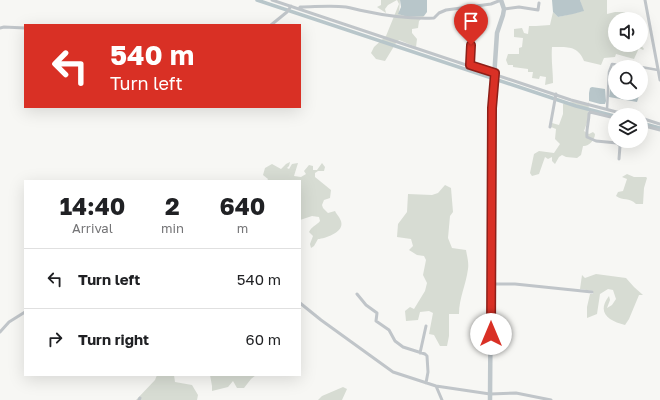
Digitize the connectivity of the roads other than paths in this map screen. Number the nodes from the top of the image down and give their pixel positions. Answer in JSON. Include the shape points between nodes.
{"nodes":[{"id":1,"x":272,"y":0,"type":"edge"},
{"id":2,"x":501,"y":0,"type":"edge"},
{"id":3,"x":645,"y":0,"type":"edge"},
{"id":4,"x":539,"y":3,"type":"dead end"},
{"id":5,"x":290,"y":7,"type":"junction"},
{"id":6,"x":296,"y":7,"type":"junction"},
{"id":7,"x":504,"y":9,"type":"junction"},
{"id":8,"x":272,"y":24,"type":"edge"},
{"id":9,"x":0,"y":28,"type":"edge"},
{"id":10,"x":24,"y":28,"type":"edge"},
{"id":11,"x":472,"y":36,"type":"dead end"},
{"id":12,"x":470,"y":65,"type":"junction"},
{"id":13,"x":648,"y":69,"type":"edge"},
{"id":14,"x":658,"y":70,"type":"junction"},
{"id":15,"x":495,"y":77,"type":"junction"},
{"id":16,"x":660,"y":80,"type":"edge"},
{"id":17,"x":608,"y":90,"type":"edge"},
{"id":18,"x":555,"y":98,"type":"junction"},
{"id":19,"x":607,"y":109,"type":"joint"},
{"id":20,"x":608,"y":116,"type":"edge"},
{"id":21,"x":648,"y":120,"type":"edge"},
{"id":22,"x":660,"y":124,"type":"edge"},
{"id":23,"x":648,"y":126,"type":"edge"},
{"id":24,"x":550,"y":127,"type":"dead end"},
{"id":25,"x":660,"y":130,"type":"edge"},
{"id":26,"x":608,"y":142,"type":"edge"},
{"id":27,"x":620,"y":148,"type":"edge"},
{"id":28,"x":619,"y":158,"type":"dead end"},
{"id":29,"x":491,"y":284,"type":"junction"},
{"id":30,"x":592,"y":292,"type":"dead end"},
{"id":31,"x":356,"y":294,"type":"dead end"},
{"id":32,"x":301,"y":304,"type":"edge"},
{"id":33,"x":24,"y":313,"type":"edge"},
{"id":34,"x":426,"y":326,"type":"dead end"},
{"id":35,"x":0,"y":332,"type":"edge"},
{"id":36,"x":420,"y":353,"type":"junction"},
{"id":37,"x":426,"y":383,"type":"junction"},
{"id":38,"x":436,"y":386,"type":"junction"},
{"id":39,"x":490,"y":394,"type":"junction"},
{"id":40,"x":528,"y":395,"type":"junction"},
{"id":41,"x":442,"y":400,"type":"edge"},
{"id":42,"x":490,"y":400,"type":"edge"},
{"id":43,"x":527,"y":400,"type":"edge"},
{"id":44,"x":549,"y":400,"type":"edge"}],
"edges":[{"from":1,"to":5,"type":"street"},
{"from":2,"to":6,"type":"street","via":[[491,4],[446,10],[434,18],[403,17],[344,7]]},
{"from":2,"to":7,"type":"main road"},
{"from":3,"to":14,"type":"street"},
{"from":4,"to":7,"type":"street","via":[[538,10],[519,7]]},
{"from":5,"to":6,"type":"street"},
{"from":5,"to":8,"type":"street"},
{"from":6,"to":12,"type":"street"},
{"from":7,"to":15,"type":"main road","via":[[497,33]]},
{"from":9,"to":10,"type":"street"},
{"from":11,"to":12,"type":"street"},
{"from":12,"to":15,"type":"street"},
{"from":13,"to":14,"type":"street"},
{"from":14,"to":16,"type":"street"},
{"from":15,"to":18,"type":"street"},
{"from":15,"to":29,"type":"main road","via":[[492,108]]},
{"from":17,"to":19,"type":"street"},
{"from":18,"to":19,"type":"street"},
{"from":18,"to":24,"type":"street"},
{"from":20,"to":26,"type":"street","via":[[590,112],[586,132],[587,137]]},
{"from":21,"to":22,"type":"street"},
{"from":23,"to":25,"type":"street"},
{"from":27,"to":28,"type":"street"},
{"from":29,"to":30,"type":"street"},
{"from":29,"to":39,"type":"main road"},
{"from":31,"to":36,"type":"street","via":[[377,313],[376,321],[389,330],[395,341]]},
{"from":32,"to":37,"type":"street","via":[[393,372]]},
{"from":33,"to":35,"type":"street","via":[[9,322]]},
{"from":34,"to":36,"type":"street"},
{"from":36,"to":37,"type":"street","via":[[427,356]]},
{"from":37,"to":38,"type":"street"},
{"from":38,"to":39,"type":"street"},
{"from":38,"to":41,"type":"street"},
{"from":39,"to":40,"type":"street"},
{"from":39,"to":42,"type":"main road"},
{"from":40,"to":43,"type":"street"},
{"from":40,"to":44,"type":"street"}]}
